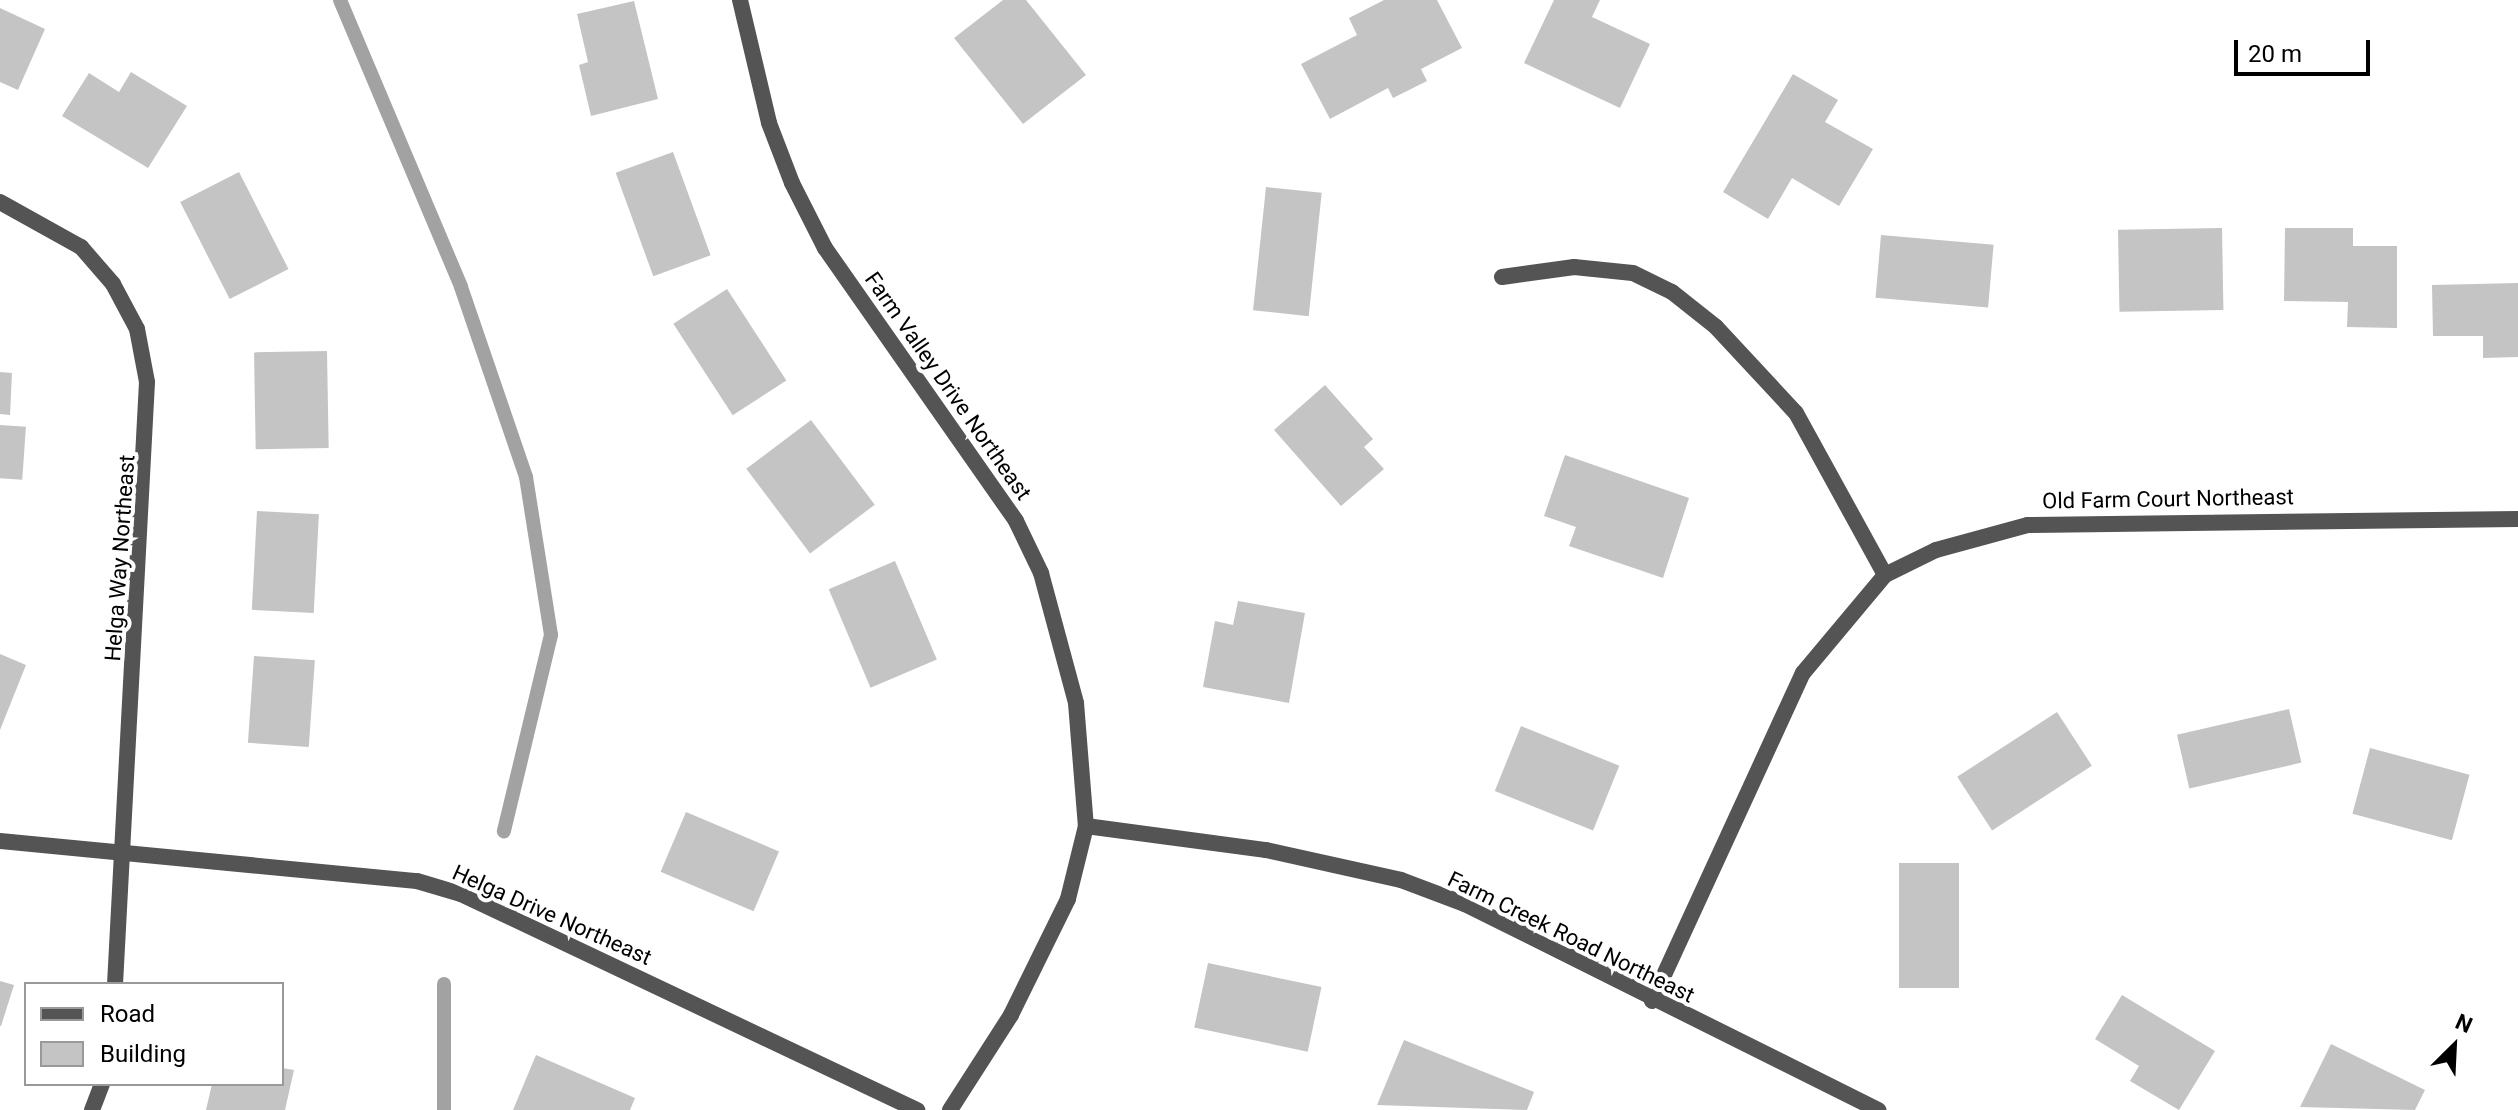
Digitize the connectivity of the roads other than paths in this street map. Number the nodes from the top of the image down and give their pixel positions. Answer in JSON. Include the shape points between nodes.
{"nodes":[{"id":1,"x":740,"y":0,"type":"edge"},
{"id":2,"x":0,"y":202,"type":"edge"},
{"id":3,"x":1502,"y":277,"type":"dead end"},
{"id":4,"x":2518,"y":519,"type":"edge"},
{"id":5,"x":1885,"y":575,"type":"junction"},
{"id":6,"x":1086,"y":826,"type":"junction"},
{"id":7,"x":0,"y":841,"type":"edge"},
{"id":8,"x":122,"y":855,"type":"junction"},
{"id":9,"x":115,"y":982,"type":"edge"},
{"id":10,"x":1652,"y":1001,"type":"junction"},
{"id":11,"x":101,"y":1086,"type":"edge"},
{"id":12,"x":92,"y":1110,"type":"edge"},
{"id":13,"x":917,"y":1110,"type":"edge"},
{"id":14,"x":950,"y":1110,"type":"edge"},
{"id":15,"x":1879,"y":1110,"type":"edge"}],
"edges":[{"from":1,"to":6,"type":"street","name":"Farm Valley Drive Northeast","via":[[769,123],[825,248],[988,474],[1041,573],[1076,703]]},
{"from":2,"to":8,"type":"street","name":"Helga Way Northeast","via":[[81,247],[113,284],[137,329],[147,382],[150,431]]},
{"from":3,"to":5,"type":"street","via":[[1574,267],[1633,273],[1683,301],[1796,413]]},
{"from":4,"to":5,"type":"street","name":"Old Farm Court Northeast","via":[[2028,525],[1936,550]]},
{"from":5,"to":10,"type":"street","name":"Old Farm Court Northeast","via":[[1803,673]]},
{"from":6,"to":10,"type":"street","name":"Farm Creek Road Northeast","via":[[1266,850],[1401,880],[1465,904]]},
{"from":6,"to":14,"type":"street","name":"Farm Valley Drive Northeast","via":[[1068,899],[1038,967]]},
{"from":7,"to":8,"type":"street","name":"Helga Drive Northeast"},
{"from":8,"to":9,"type":"street","name":"Helga Way Northeast"},
{"from":8,"to":13,"type":"street","name":"Helga Drive Northeast","via":[[362,872],[461,894]]},
{"from":10,"to":15,"type":"street","name":"Farm Creek Road Northeast"},
{"from":11,"to":12,"type":"street"}]}
